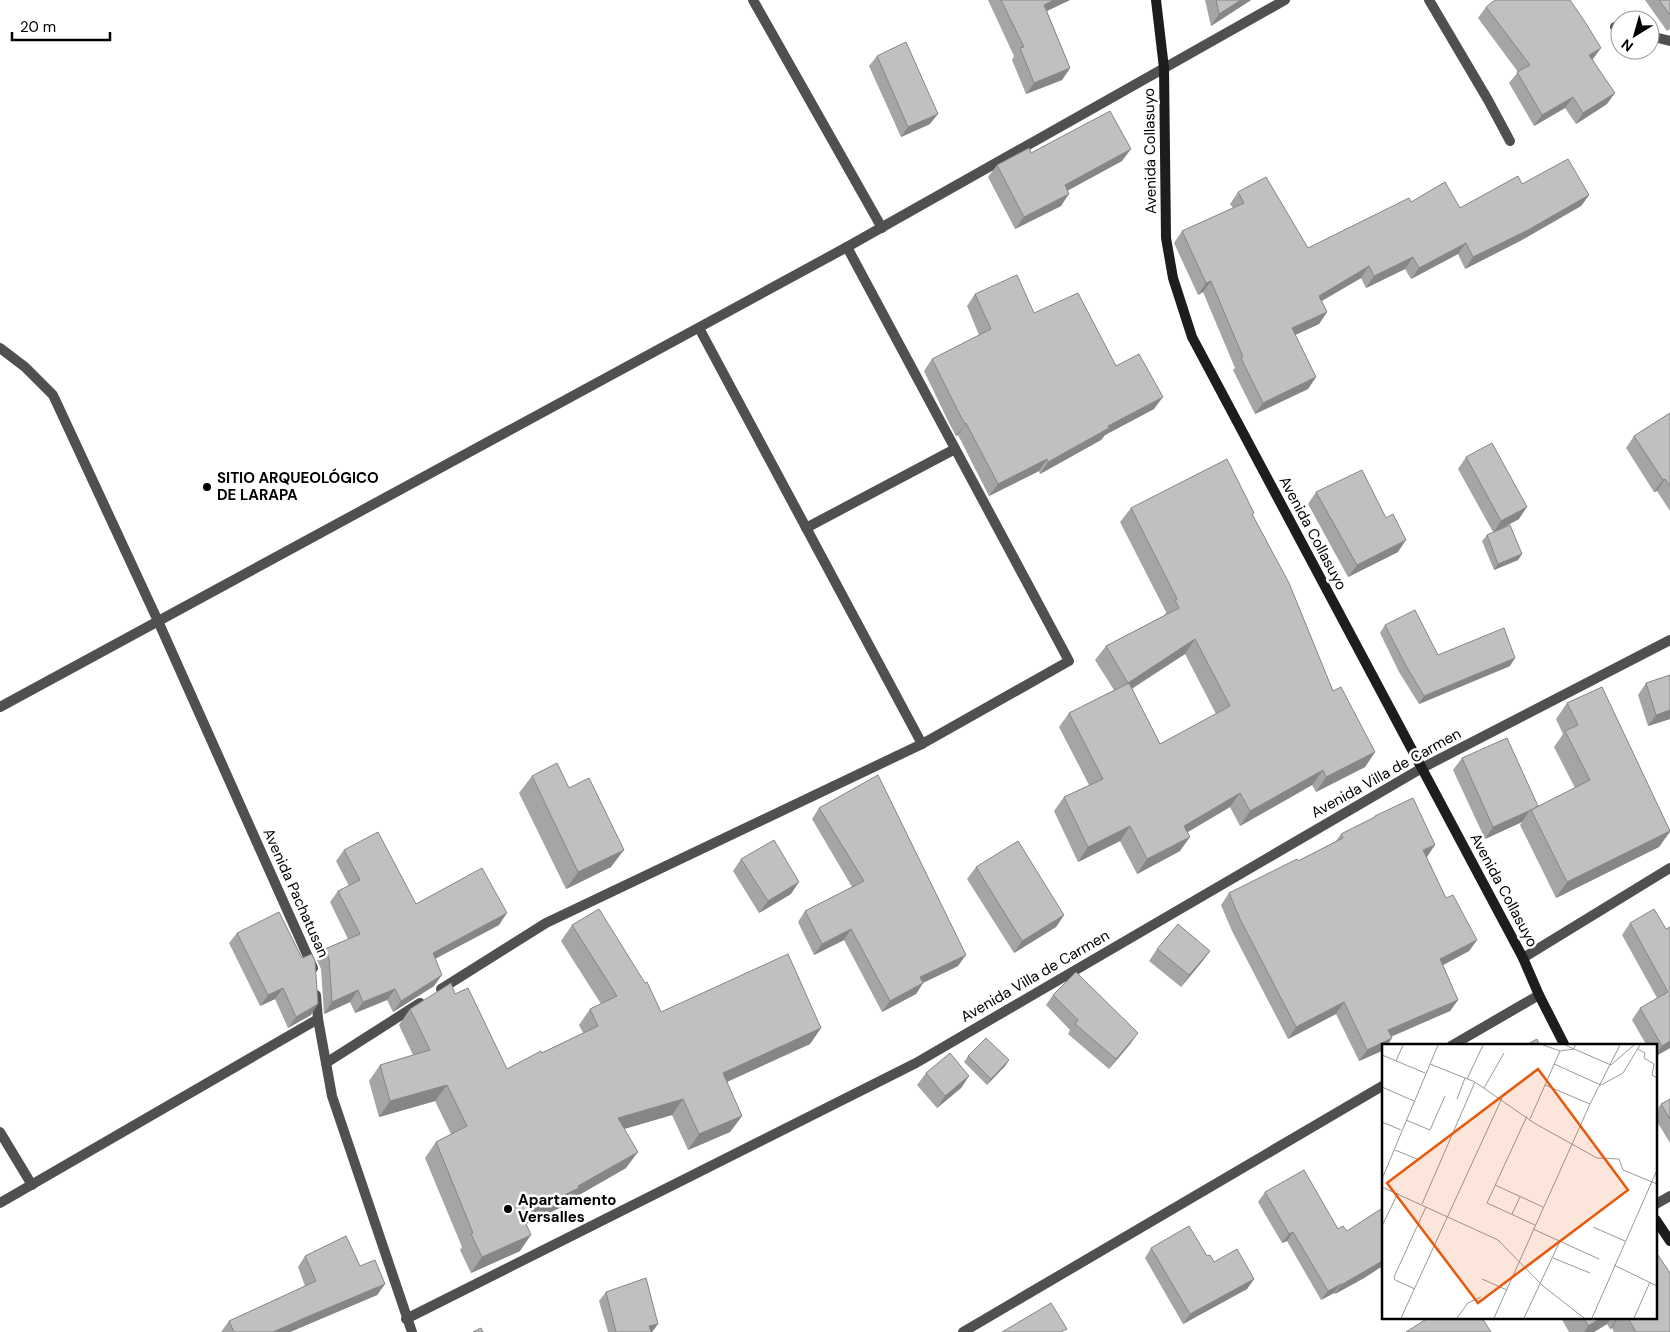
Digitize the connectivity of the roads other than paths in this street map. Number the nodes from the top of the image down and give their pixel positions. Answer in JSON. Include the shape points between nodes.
{"nodes":[{"id":1,"x":753,"y":0,"type":"edge"},
{"id":2,"x":1156,"y":0,"type":"edge"},
{"id":3,"x":1285,"y":0,"type":"edge"},
{"id":4,"x":1429,"y":0,"type":"edge"},
{"id":5,"x":1164,"y":68,"type":"junction"},
{"id":6,"x":1510,"y":141,"type":"dead end"},
{"id":7,"x":882,"y":228,"type":"junction"},
{"id":8,"x":848,"y":247,"type":"junction"},
{"id":9,"x":699,"y":328,"type":"junction"},
{"id":10,"x":0,"y":348,"type":"edge"},
{"id":11,"x":956,"y":449,"type":"junction"},
{"id":12,"x":806,"y":528,"type":"junction"},
{"id":13,"x":158,"y":621,"type":"junction"},
{"id":14,"x":1670,"y":640,"type":"edge"},
{"id":15,"x":0,"y":707,"type":"edge"},
{"id":16,"x":922,"y":744,"type":"junction"},
{"id":17,"x":1422,"y":768,"type":"junction"},
{"id":18,"x":1670,"y":868,"type":"edge"},
{"id":19,"x":1522,"y":958,"type":"junction"},
{"id":20,"x":1539,"y":994,"type":"junction"},
{"id":21,"x":318,"y":1019,"type":"junction"},
{"id":22,"x":1454,"y":1044,"type":"edge"},
{"id":23,"x":1564,"y":1044,"type":"edge"},
{"id":24,"x":326,"y":1062,"type":"junction"},
{"id":25,"x":1382,"y":1086,"type":"edge"},
{"id":26,"x":0,"y":1132,"type":"edge"},
{"id":27,"x":32,"y":1185,"type":"junction"},
{"id":28,"x":1670,"y":1196,"type":"edge"},
{"id":29,"x":0,"y":1203,"type":"edge"},
{"id":30,"x":1658,"y":1203,"type":"edge"},
{"id":31,"x":1658,"y":1223,"type":"edge"},
{"id":32,"x":1670,"y":1241,"type":"edge"},
{"id":33,"x":406,"y":1319,"type":"junction"},
{"id":34,"x":412,"y":1332,"type":"edge"},
{"id":35,"x":963,"y":1332,"type":"edge"}],
"edges":[{"from":1,"to":7,"type":"street"},
{"from":2,"to":5,"type":"street","name":"Avenida Collasuyo"},
{"from":3,"to":5,"type":"street"},
{"from":4,"to":6,"type":"street"},
{"from":5,"to":7,"type":"street"},
{"from":5,"to":17,"type":"street","name":"Avenida Collasuyo","via":[[1166,238],[1172,278],[1192,337]]},
{"from":7,"to":8,"type":"street"},
{"from":8,"to":9,"type":"street"},
{"from":8,"to":11,"type":"street"},
{"from":9,"to":12,"type":"street"},
{"from":9,"to":13,"type":"street"},
{"from":10,"to":13,"type":"street","name":"Avenida Pachatusan","via":[[54,395]]},
{"from":11,"to":12,"type":"street"},
{"from":11,"to":16,"type":"street","via":[[1069,661]]},
{"from":12,"to":16,"type":"street"},
{"from":13,"to":15,"type":"street"},
{"from":13,"to":21,"type":"street","name":"Avenida Pachatusan","via":[[314,970]]},
{"from":14,"to":17,"type":"street","name":"Avenida Villa de Carmen"},
{"from":16,"to":24,"type":"street","via":[[546,923]]},
{"from":17,"to":19,"type":"street","name":"Avenida Collasuyo"},
{"from":17,"to":33,"type":"street","name":"Avenida Villa de Carmen","via":[[916,1063]]},
{"from":18,"to":19,"type":"street"},
{"from":19,"to":20,"type":"street","name":"Avenida Collasuyo"},
{"from":20,"to":22,"type":"street"},
{"from":20,"to":23,"type":"street","name":"Avenida Collasuyo"},
{"from":21,"to":24,"type":"street","name":"Avenida Pachatusan"},
{"from":21,"to":27,"type":"street"},
{"from":24,"to":33,"type":"street","name":"Avenida Pachatusan","via":[[332,1096]]},
{"from":25,"to":35,"type":"street"},
{"from":26,"to":27,"type":"street"},
{"from":27,"to":29,"type":"street"},
{"from":28,"to":30,"type":"street"},
{"from":31,"to":32,"type":"street"},
{"from":33,"to":34,"type":"street","name":"Avenida Pachatusan"}]}
